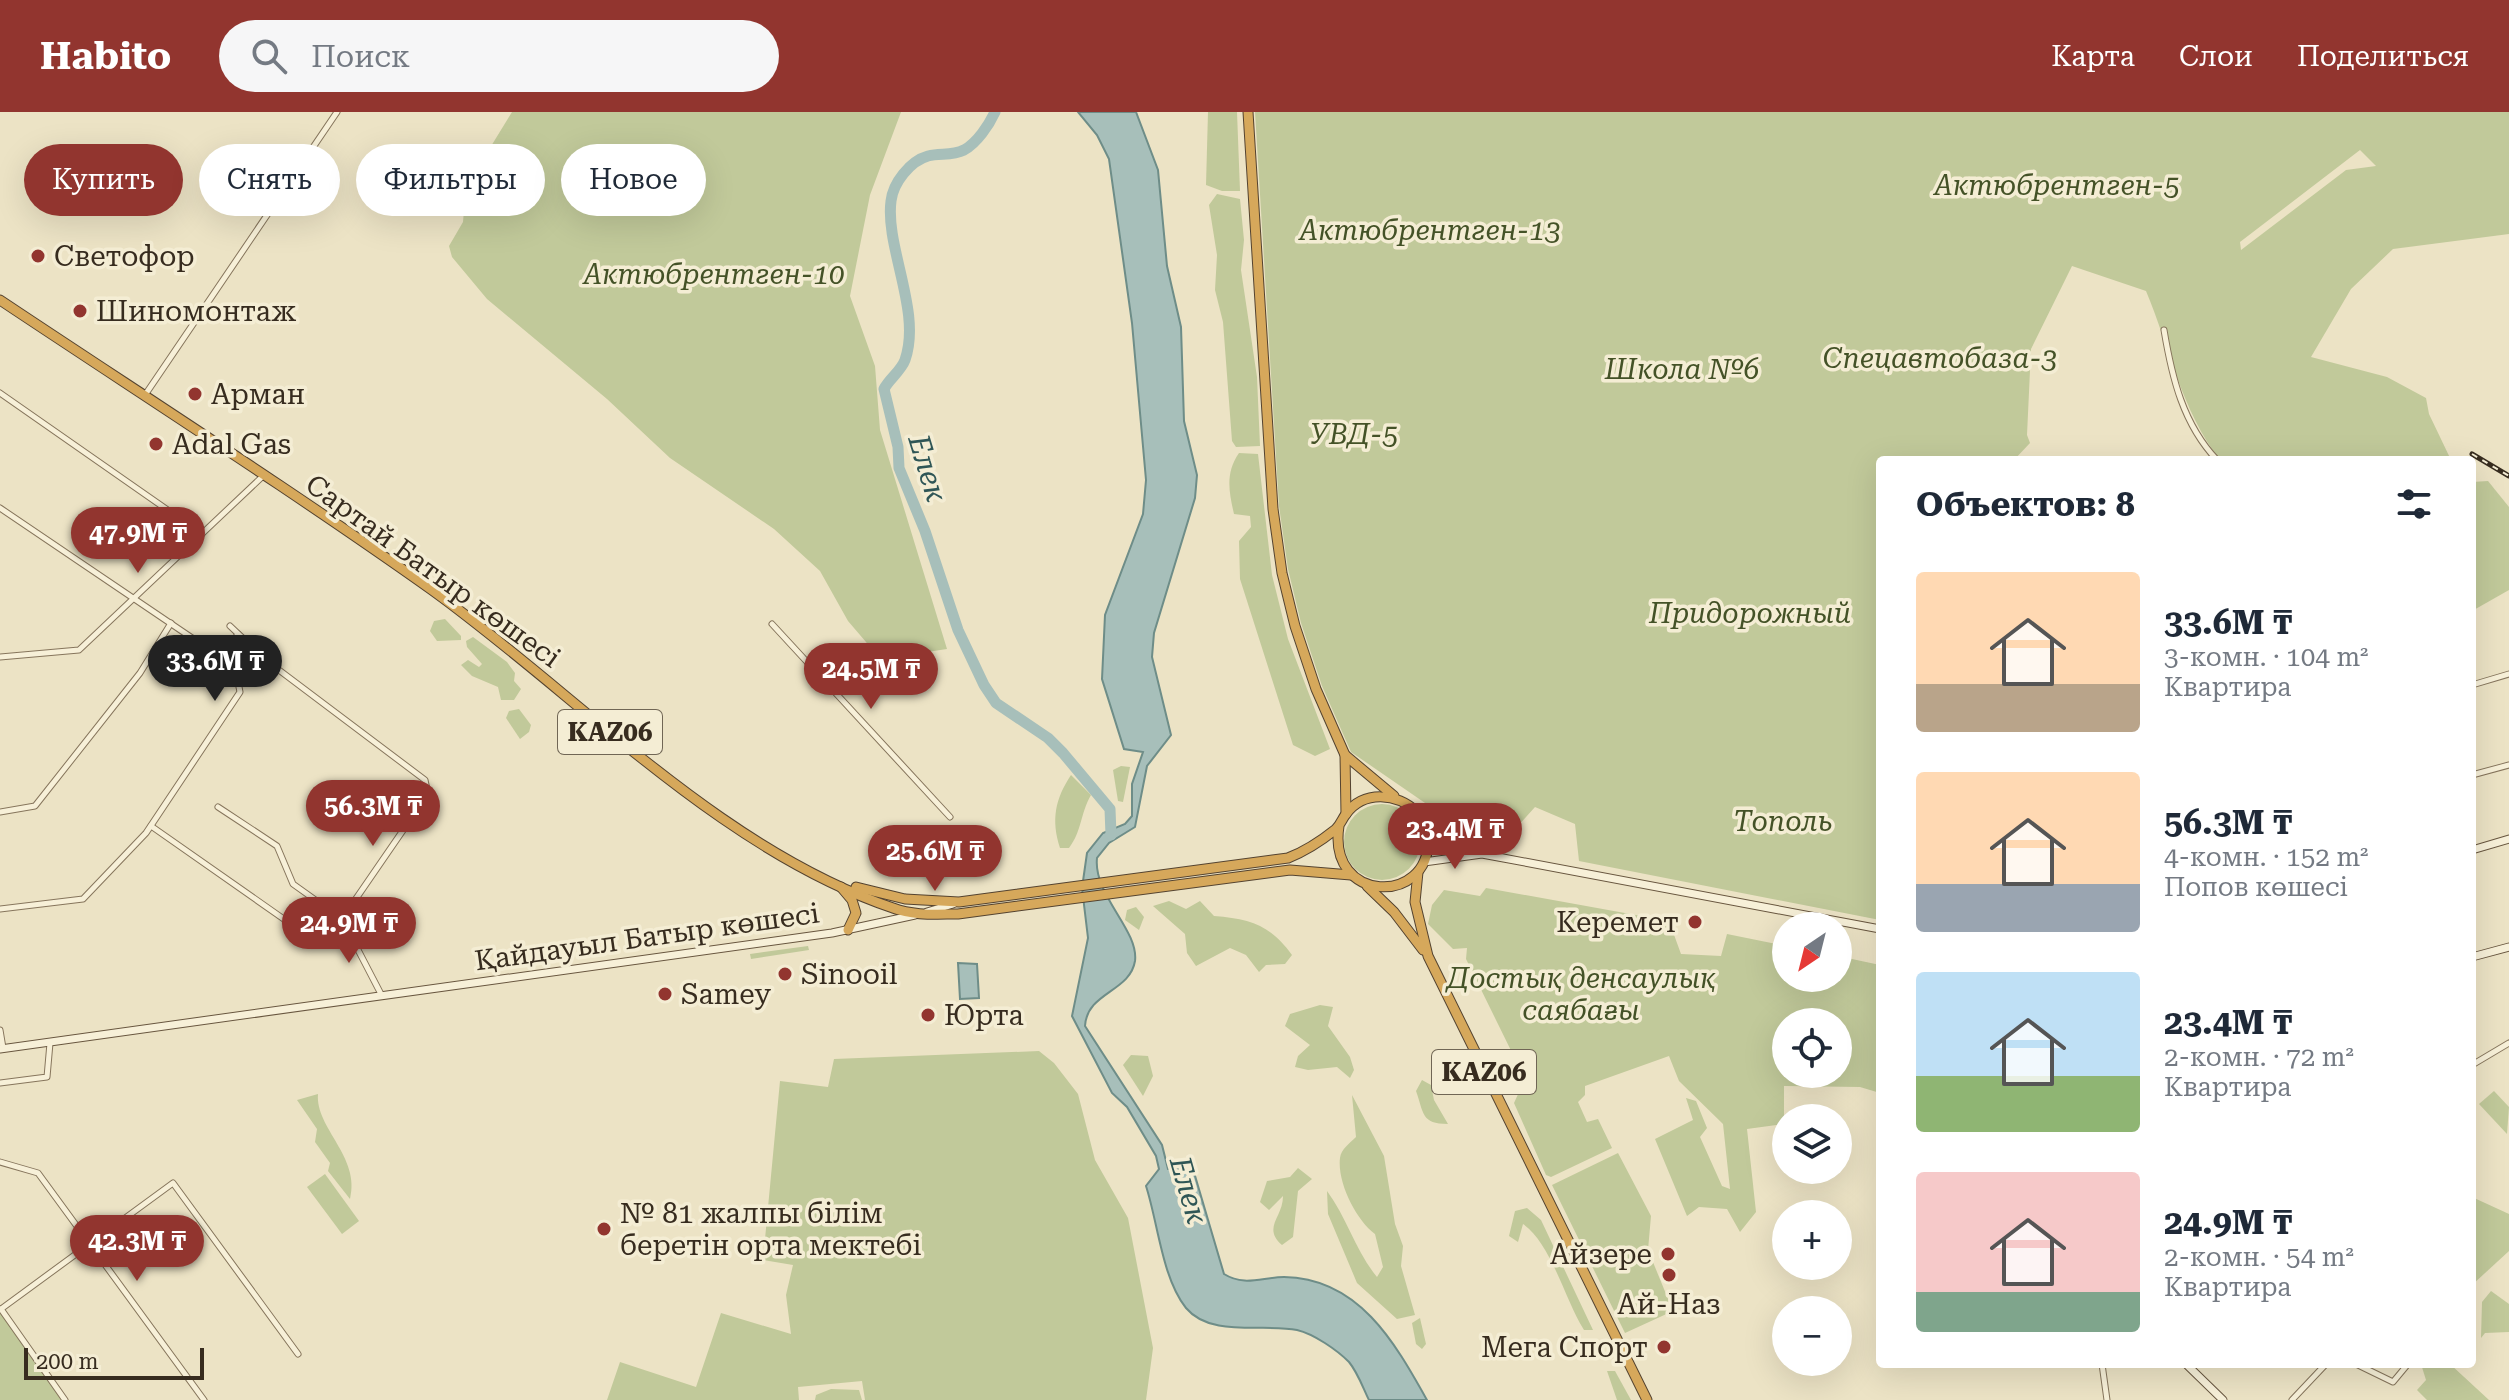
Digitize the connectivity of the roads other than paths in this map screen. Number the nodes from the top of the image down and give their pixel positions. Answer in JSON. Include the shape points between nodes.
{"nodes":[{"id":1,"x":337,"y":112,"type":"edge"},
{"id":2,"x":1248,"y":112,"type":"edge"},
{"id":3,"x":0,"y":300,"type":"edge"},
{"id":4,"x":2164,"y":330,"type":"dead end"},
{"id":5,"x":0,"y":393,"type":"edge"},
{"id":6,"x":144,"y":396,"type":"junction"},
{"id":7,"x":2213,"y":456,"type":"edge"},
{"id":8,"x":263,"y":476,"type":"junction"},
{"id":9,"x":0,"y":508,"type":"edge"},
{"id":10,"x":202,"y":534,"type":"junction"},
{"id":11,"x":135,"y":598,"type":"junction"},
{"id":12,"x":171,"y":623,"type":"junction"},
{"id":13,"x":772,"y":624,"type":"dead end"},
{"id":14,"x":230,"y":626,"type":"dead end"},
{"id":15,"x":238,"y":634,"type":"junction"},
{"id":16,"x":0,"y":657,"type":"edge"},
{"id":17,"x":222,"y":658,"type":"junction"},
{"id":18,"x":2509,"y":674,"type":"edge"},
{"id":19,"x":2476,"y":684,"type":"edge"},
{"id":20,"x":1345,"y":755,"type":"junction"},
{"id":21,"x":2509,"y":765,"type":"edge"},
{"id":22,"x":2476,"y":774,"type":"edge"},
{"id":23,"x":1397,"y":798,"type":"junction"},
{"id":24,"x":218,"y":807,"type":"dead end"},
{"id":25,"x":0,"y":812,"type":"edge"},
{"id":26,"x":1418,"y":813,"type":"junction"},
{"id":27,"x":1346,"y":814,"type":"junction"},
{"id":28,"x":950,"y":817,"type":"dead end"},
{"id":29,"x":151,"y":826,"type":"junction"},
{"id":30,"x":1339,"y":826,"type":"junction"},
{"id":31,"x":2509,"y":839,"type":"edge"},
{"id":32,"x":2476,"y":849,"type":"edge"},
{"id":33,"x":1482,"y":854,"type":"junction"},
{"id":34,"x":1421,"y":867,"type":"junction"},
{"id":35,"x":1213,"y":874,"type":"junction"},
{"id":36,"x":1351,"y":875,"type":"junction"},
{"id":37,"x":836,"y":882,"type":"junction"},
{"id":38,"x":1366,"y":885,"type":"junction"},
{"id":39,"x":959,"y":902,"type":"junction"},
{"id":40,"x":0,"y":909,"type":"edge"},
{"id":41,"x":919,"y":914,"type":"junction"},
{"id":42,"x":342,"y":919,"type":"junction"},
{"id":43,"x":1876,"y":928,"type":"edge"},
{"id":44,"x":298,"y":929,"type":"dead end"},
{"id":45,"x":848,"y":930,"type":"junction"},
{"id":46,"x":2509,"y":947,"type":"edge"},
{"id":47,"x":1428,"y":956,"type":"junction"},
{"id":48,"x":2476,"y":956,"type":"edge"},
{"id":49,"x":383,"y":997,"type":"junction"},
{"id":50,"x":0,"y":1030,"type":"edge"},
{"id":51,"x":50,"y":1043,"type":"junction"},
{"id":52,"x":2509,"y":1043,"type":"edge"},
{"id":53,"x":1,"y":1048,"type":"edge"},
{"id":54,"x":2476,"y":1063,"type":"edge"},
{"id":55,"x":0,"y":1083,"type":"edge"},
{"id":56,"x":0,"y":1162,"type":"edge"},
{"id":57,"x":90,"y":1244,"type":"junction"},
{"id":58,"x":0,"y":1308,"type":"edge"},
{"id":59,"x":298,"y":1354,"type":"dead end"},
{"id":60,"x":2103,"y":1368,"type":"edge"},
{"id":61,"x":2190,"y":1368,"type":"edge"},
{"id":62,"x":2322,"y":1368,"type":"edge"},
{"id":63,"x":2364,"y":1368,"type":"edge"},
{"id":64,"x":2405,"y":1368,"type":"edge"},
{"id":65,"x":65,"y":1400,"type":"edge"},
{"id":66,"x":204,"y":1400,"type":"edge"},
{"id":67,"x":1647,"y":1400,"type":"edge"},
{"id":68,"x":2107,"y":1400,"type":"edge"},
{"id":69,"x":2223,"y":1400,"type":"edge"},
{"id":70,"x":2292,"y":1400,"type":"edge"}],
"edges":[{"from":1,"to":6,"type":"street"},
{"from":2,"to":20,"type":"highway","via":[[1273,509],[1282,573],[1312,677]]},
{"from":3,"to":6,"type":"highway","name":"Сартай Батыр көшесі","number":"KАZ06"},
{"from":4,"to":7,"type":"street","via":[[2174,386],[2201,443]]},
{"from":5,"to":10,"type":"street"},
{"from":6,"to":8,"type":"highway","name":"Сартай Батыр көшесі","number":"KАZ06"},
{"from":8,"to":10,"type":"street"},
{"from":8,"to":37,"type":"highway","name":"Сартай Батыр көшесі","number":"KАZ06","via":[[442,598],[709,809],[775,854]]},
{"from":9,"to":11,"type":"street"},
{"from":10,"to":11,"type":"street"},
{"from":11,"to":12,"type":"street"},
{"from":11,"to":16,"type":"street","via":[[79,650]]},
{"from":12,"to":17,"type":"street"},
{"from":12,"to":25,"type":"street","via":[[140,673],[35,806]]},
{"from":13,"to":28,"type":"street"},
{"from":14,"to":15,"type":"street"},
{"from":15,"to":17,"type":"street"},
{"from":15,"to":42,"type":"street","via":[[425,780],[428,794]]},
{"from":17,"to":29,"type":"street","via":[[235,667],[240,692]]},
{"from":18,"to":19,"type":"street"},
{"from":20,"to":23,"type":"highway"},
{"from":20,"to":27,"type":"highway"},
{"from":21,"to":22,"type":"street"},
{"from":23,"to":26,"type":"highway"},
{"from":23,"to":27,"type":"highway","via":[[1369,798]]},
{"from":24,"to":42,"type":"street","via":[[277,846],[293,884]]},
{"from":26,"to":33,"type":"street"},
{"from":26,"to":34,"type":"highway","number":"KАZ06","via":[[1428,837]]},
{"from":27,"to":30,"type":"highway","number":"KАZ06"},
{"from":29,"to":40,"type":"street","via":[[83,899]]},
{"from":29,"to":44,"type":"street"},
{"from":30,"to":35,"type":"highway","number":"KАZ06","via":[[1288,858]]},
{"from":30,"to":36,"type":"highway","via":[[1341,861]]},
{"from":31,"to":32,"type":"street"},
{"from":33,"to":34,"type":"street"},
{"from":33,"to":43,"type":"street"},
{"from":34,"to":38,"type":"highway","via":[[1394,886]]},
{"from":34,"to":47,"type":"highway","number":"KАZ06","via":[[1415,902]]},
{"from":35,"to":36,"type":"highway","number":"KАZ06","via":[[1290,870]]},
{"from":35,"to":39,"type":"highway","number":"KАZ06"},
{"from":35,"to":41,"type":"highway","number":"KАZ06","via":[[1034,904]]},
{"from":36,"to":38,"type":"highway","number":"KАZ06"},
{"from":37,"to":39,"type":"highway","number":"KАZ06","via":[[905,899]]},
{"from":37,"to":41,"type":"highway","number":"KАZ06","via":[[893,909]]},
{"from":37,"to":45,"type":"highway","via":[[855,907],[856,919]]},
{"from":38,"to":47,"type":"highway","number":"KАZ06"},
{"from":39,"to":41,"type":"street","name":"Қайдауыл Батыр көшесі"},
{"from":41,"to":45,"type":"street","name":"Қайдауыл Батыр көшесі"},
{"from":42,"to":49,"type":"street"},
{"from":45,"to":49,"type":"street","name":"Қайдауыл Батыр көшесі"},
{"from":46,"to":48,"type":"street"},
{"from":47,"to":67,"type":"highway","number":"KАZ06"},
{"from":49,"to":51,"type":"street","name":"Қайдауыл Батыр көшесі"},
{"from":50,"to":53,"type":"street"},
{"from":51,"to":53,"type":"street","name":"Қайдауыл Батыр көшесі"},
{"from":51,"to":55,"type":"street","via":[[47,1077]]},
{"from":52,"to":54,"type":"street"},
{"from":56,"to":57,"type":"street","via":[[38,1173]]},
{"from":57,"to":58,"type":"street"},
{"from":57,"to":59,"type":"street","via":[[173,1183]]},
{"from":57,"to":66,"type":"street"},
{"from":58,"to":65,"type":"street"},
{"from":60,"to":68,"type":"street"},
{"from":61,"to":69,"type":"street"},
{"from":62,"to":70,"type":"street"},
{"from":63,"to":64,"type":"street","via":[[2393,1382]]}]}
